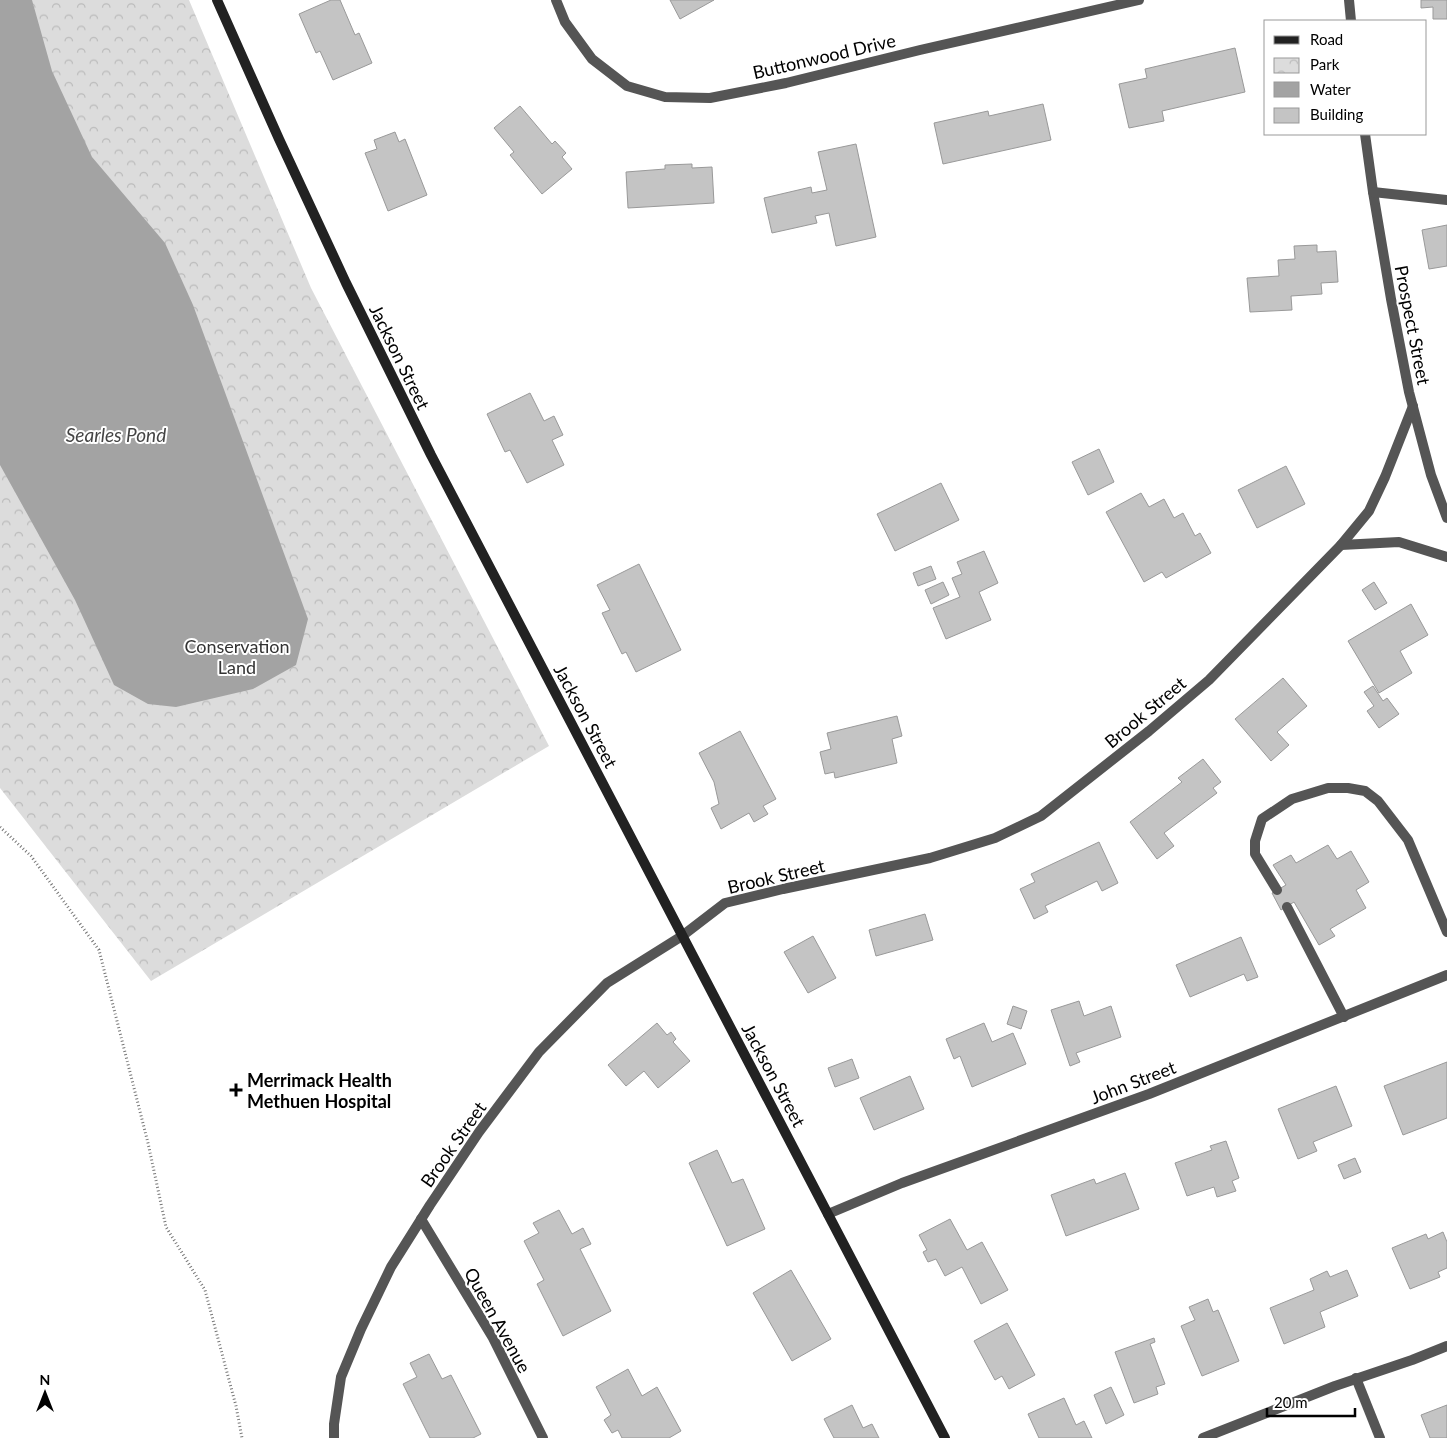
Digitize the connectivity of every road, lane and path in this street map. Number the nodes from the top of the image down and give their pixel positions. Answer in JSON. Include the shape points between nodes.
{"nodes":[{"id":1,"x":217,"y":0,"type":"edge"},
{"id":2,"x":556,"y":0,"type":"edge"},
{"id":3,"x":1139,"y":0,"type":"edge"},
{"id":4,"x":1349,"y":0,"type":"edge"},
{"id":5,"x":1350,"y":20,"type":"edge"},
{"id":6,"x":1365,"y":135,"type":"edge"},
{"id":7,"x":1373,"y":192,"type":"junction"},
{"id":8,"x":1447,"y":200,"type":"edge"},
{"id":9,"x":1413,"y":406,"type":"junction"},
{"id":10,"x":1447,"y":518,"type":"edge"},
{"id":11,"x":1341,"y":545,"type":"junction"},
{"id":12,"x":1447,"y":557,"type":"edge"},
{"id":13,"x":0,"y":827,"type":"edge"},
{"id":14,"x":1277,"y":890,"type":"dead end"},
{"id":15,"x":1287,"y":907,"type":"dead end"},
{"id":16,"x":1447,"y":932,"type":"edge"},
{"id":17,"x":682,"y":936,"type":"junction"},
{"id":18,"x":1447,"y":975,"type":"edge"},
{"id":19,"x":1344,"y":1017,"type":"junction"},
{"id":20,"x":828,"y":1214,"type":"junction"},
{"id":21,"x":422,"y":1219,"type":"junction"},
{"id":22,"x":1447,"y":1346,"type":"edge"},
{"id":23,"x":1356,"y":1378,"type":"junction"},
{"id":24,"x":242,"y":1438,"type":"edge"},
{"id":25,"x":334,"y":1438,"type":"edge"},
{"id":26,"x":543,"y":1438,"type":"edge"},
{"id":27,"x":945,"y":1438,"type":"edge"},
{"id":28,"x":1203,"y":1438,"type":"edge"},
{"id":29,"x":1380,"y":1438,"type":"edge"}],
"edges":[{"from":1,"to":17,"type":"main road","name":"Jackson Street","via":[[346,283],[418,429]]},
{"from":2,"to":3,"type":"street","name":"Buttonwood Drive","via":[[565,22],[592,59],[627,86],[665,97],[710,98]]},
{"from":4,"to":5,"type":"street"},
{"from":6,"to":7,"type":"street","name":"Prospect Street"},
{"from":7,"to":8,"type":"street"},
{"from":7,"to":9,"type":"street","name":"Prospect Street"},
{"from":9,"to":10,"type":"street","name":"Prospect Street","via":[[1431,476]]},
{"from":9,"to":11,"type":"street","name":"Brook Street","via":[[1368,511]]},
{"from":11,"to":12,"type":"street","via":[[1399,542]]},
{"from":11,"to":17,"type":"street","name":"Brook Street","via":[[1209,680],[1041,816],[994,838],[930,858],[725,903]]},
{"from":13,"to":24,"type":"path","via":[[31,856],[99,950],[166,1227],[205,1290]]},
{"from":14,"to":16,"type":"street","via":[[1255,854],[1255,841],[1262,819],[1292,799],[1328,788],[1365,791],[1378,801],[1408,840]]},
{"from":15,"to":19,"type":"street"},
{"from":17,"to":20,"type":"main road","name":"Jackson Street"},
{"from":17,"to":21,"type":"street","name":"Brook Street","via":[[607,983],[540,1052],[479,1132]]},
{"from":18,"to":19,"type":"street","name":"John Street"},
{"from":19,"to":20,"type":"street","name":"John Street"},
{"from":20,"to":27,"type":"main road","name":"Jackson Street"},
{"from":21,"to":25,"type":"street","name":"Brook Street","via":[[391,1267],[341,1377]]},
{"from":21,"to":26,"type":"street","name":"Queen Avenue","via":[[493,1338]]},
{"from":22,"to":23,"type":"street"},
{"from":23,"to":28,"type":"street"},
{"from":23,"to":29,"type":"street"}]}
